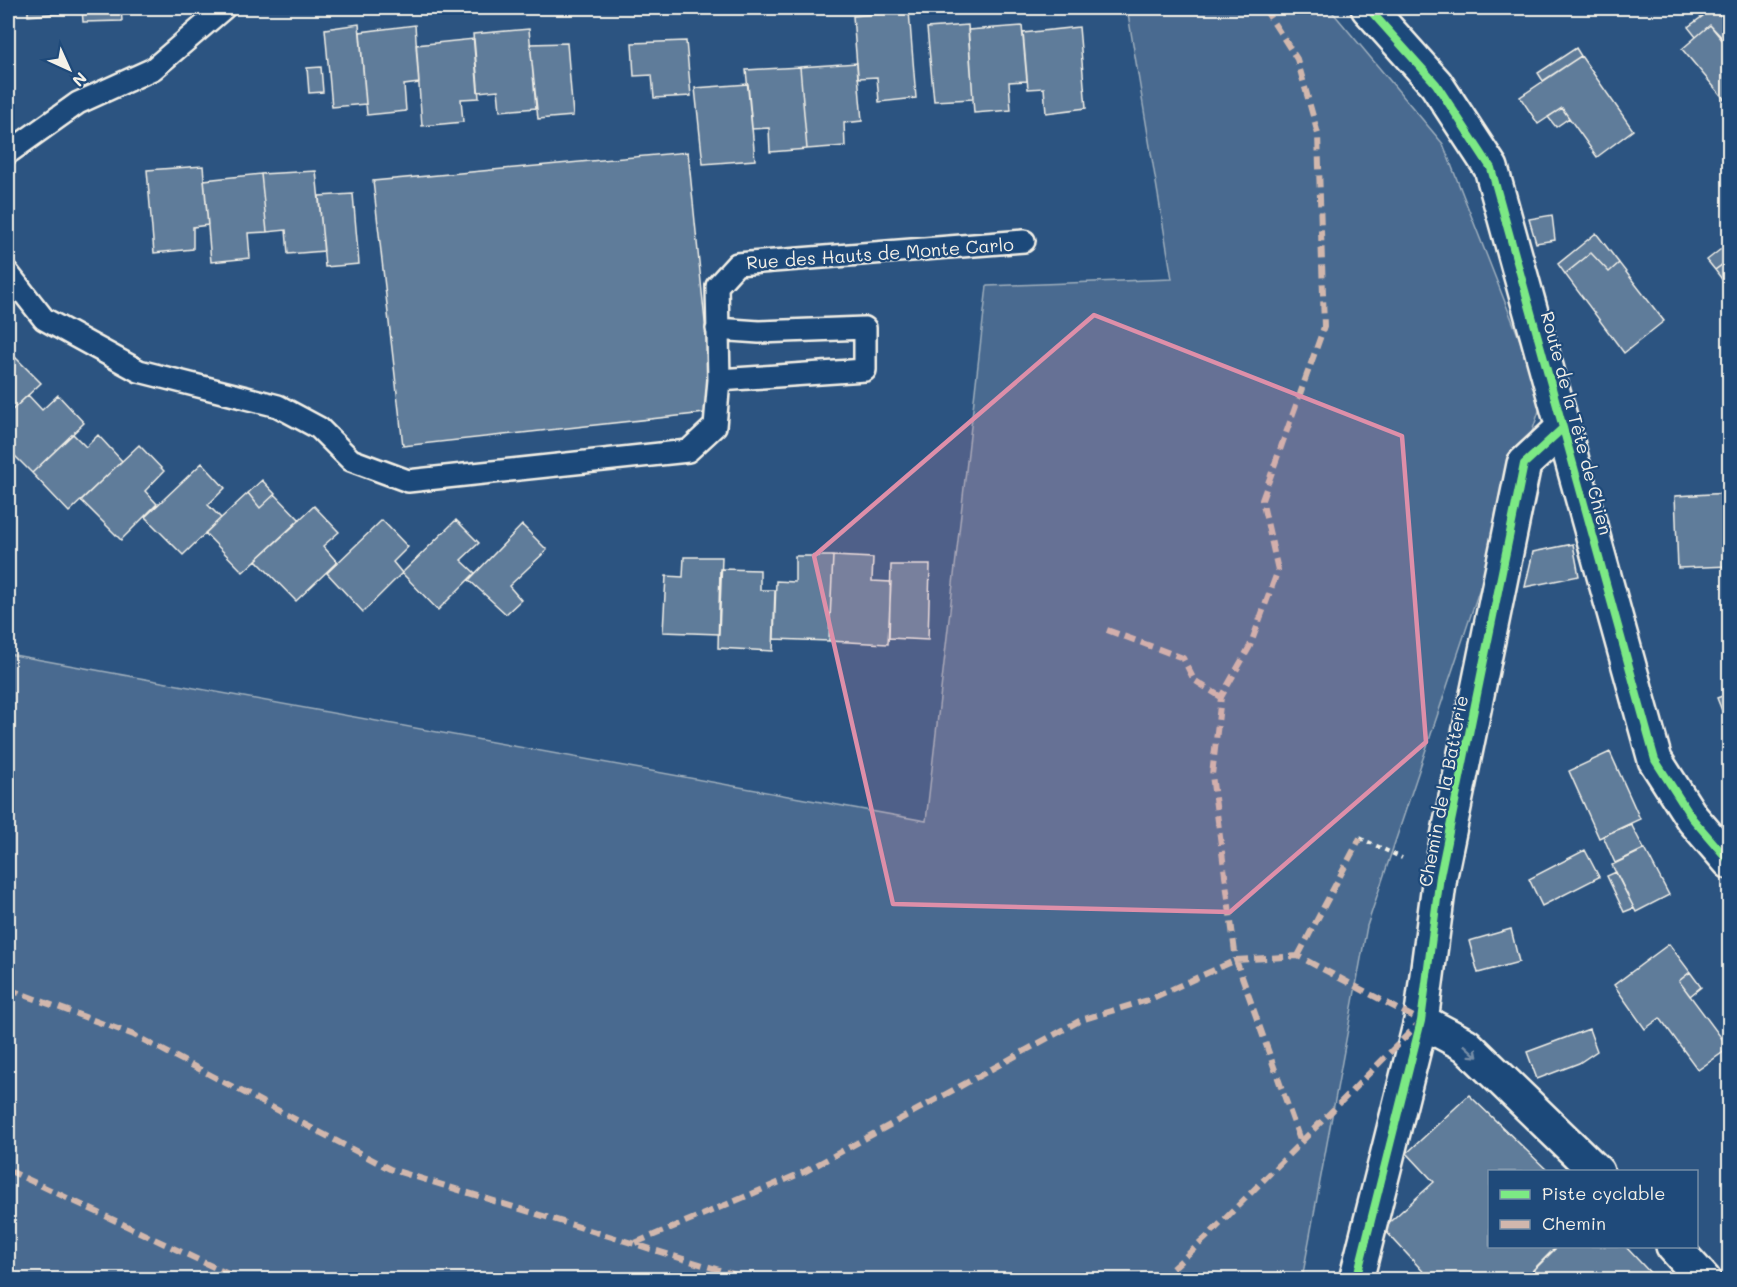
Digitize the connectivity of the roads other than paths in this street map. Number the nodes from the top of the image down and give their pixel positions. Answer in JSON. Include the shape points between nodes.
{"nodes":[{"id":1,"x":224,"y":8,"type":"edge"},
{"id":2,"x":1368,"y":8,"type":"edge"},
{"id":3,"x":8,"y":153,"type":"edge"},
{"id":4,"x":1024,"y":242,"type":"dead end"},
{"id":5,"x":8,"y":273,"type":"edge"},
{"id":6,"x":717,"y":329,"type":"junction"},
{"id":7,"x":718,"y":380,"type":"junction"},
{"id":8,"x":1563,"y":428,"type":"junction"},
{"id":9,"x":1730,"y":862,"type":"edge"},
{"id":10,"x":1421,"y":1021,"type":"junction"},
{"id":11,"x":1595,"y":1170,"type":"edge"},
{"id":12,"x":1675,"y":1248,"type":"edge"},
{"id":13,"x":1356,"y":1280,"type":"edge"},
{"id":14,"x":1704,"y":1280,"type":"edge"}],
"edges":[{"from":1,"to":3,"type":"lane","via":[[153,69],[78,103]]},
{"from":2,"to":8,"type":"street","name":"Route de la Tête de Chien","via":[[1436,84],[1491,168]]},
{"from":4,"to":6,"type":"lane","name":"Rue des Hauts de Monte Carlo","via":[[737,264],[717,286]]},
{"from":5,"to":7,"type":"lane","name":"Rue des Hauts de Monte Carlo","via":[[44,319],[139,371],[278,406],[319,428],[351,460],[408,481],[688,451],[715,426]]},
{"from":6,"to":7,"type":"lane","name":"Rue des Hauts de Monte Carlo"},
{"from":6,"to":7,"type":"lane","via":[[759,332],[865,328],[865,370]]},
{"from":8,"to":9,"type":"street","name":"Route de la Tête de Chien","via":[[1654,759],[1692,818]]},
{"from":8,"to":10,"type":"street","name":"Chemin de la Batterie","via":[[1524,464],[1440,876]]},
{"from":10,"to":11,"type":"street","one_way":true,"via":[[1466,1045]]},
{"from":10,"to":13,"type":"street","name":"Chemin de la Batterie"},
{"from":12,"to":14,"type":"street"}]}
